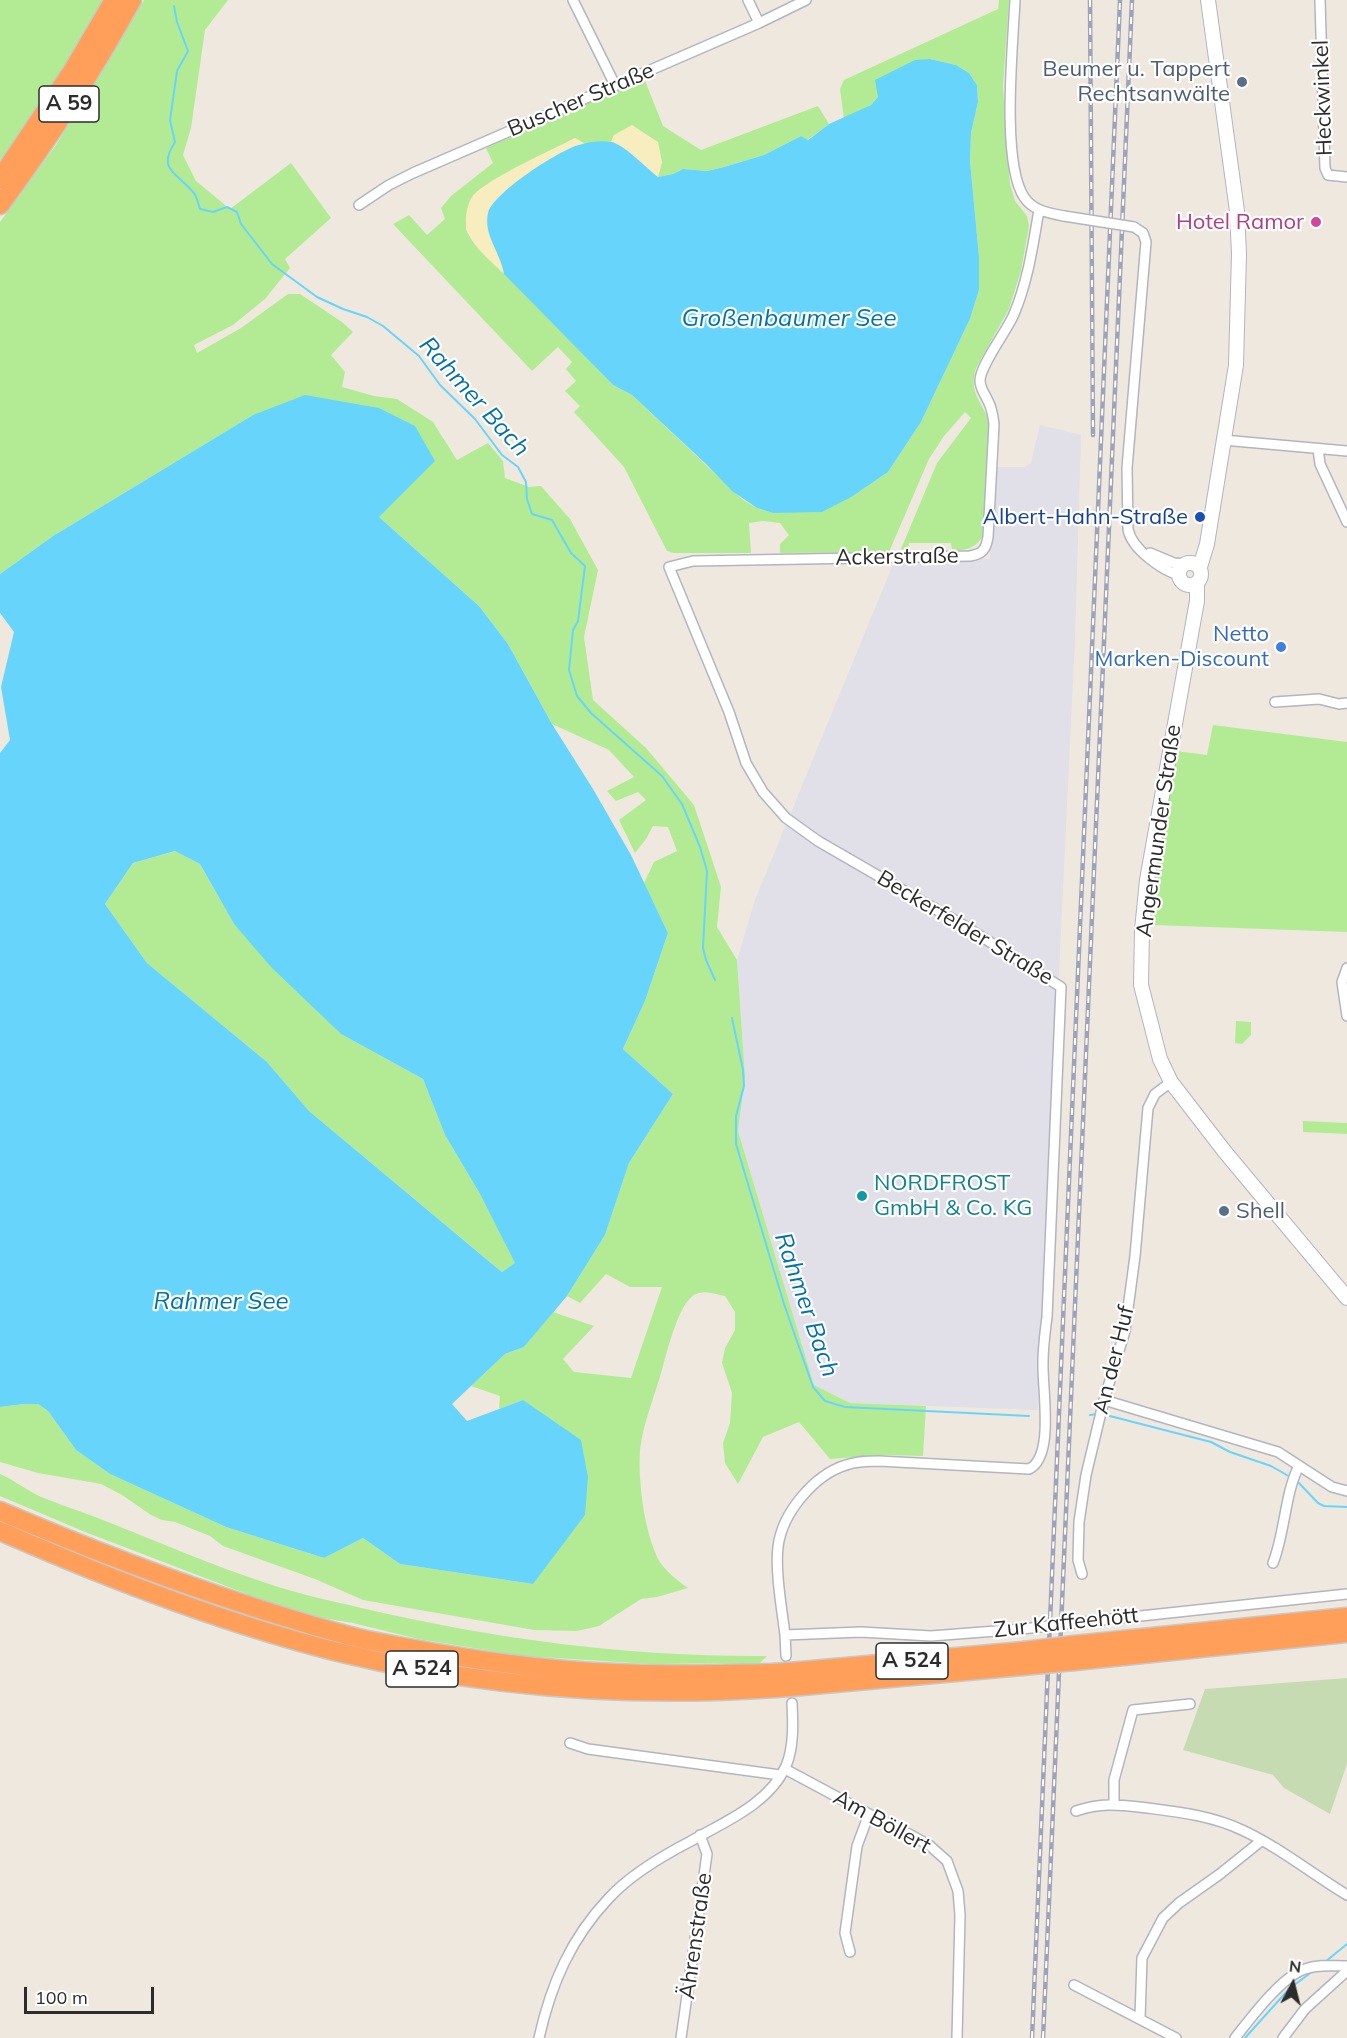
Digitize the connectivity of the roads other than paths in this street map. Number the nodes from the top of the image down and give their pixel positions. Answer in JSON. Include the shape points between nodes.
{"nodes":[{"id":1,"x":114,"y":0,"type":"edge"},
{"id":2,"x":132,"y":0,"type":"edge"},
{"id":3,"x":573,"y":0,"type":"edge"},
{"id":4,"x":748,"y":0,"type":"edge"},
{"id":5,"x":806,"y":0,"type":"edge"},
{"id":6,"x":1015,"y":0,"type":"edge"},
{"id":7,"x":1208,"y":0,"type":"edge"},
{"id":8,"x":1320,"y":0,"type":"edge"},
{"id":9,"x":759,"y":22,"type":"junction"},
{"id":10,"x":615,"y":86,"type":"junction"},
{"id":11,"x":1347,"y":177,"type":"edge"},
{"id":12,"x":0,"y":179,"type":"edge"},
{"id":13,"x":0,"y":205,"type":"edge"},
{"id":14,"x":359,"y":205,"type":"dead end"},
{"id":15,"x":1039,"y":210,"type":"junction"},
{"id":16,"x":1224,"y":440,"type":"junction"},
{"id":17,"x":1318,"y":449,"type":"junction"},
{"id":18,"x":1347,"y":451,"type":"edge"},
{"id":19,"x":1347,"y":522,"type":"edge"},
{"id":20,"x":669,"y":567,"type":"joint"},
{"id":21,"x":1190,"y":573,"type":"junction"},
{"id":22,"x":1275,"y":702,"type":"dead end"},
{"id":23,"x":1347,"y":703,"type":"edge"},
{"id":24,"x":1347,"y":968,"type":"edge"},
{"id":25,"x":1347,"y":1016,"type":"edge"},
{"id":26,"x":1171,"y":1082,"type":"junction"},
{"id":27,"x":1347,"y":1298,"type":"edge"},
{"id":28,"x":1103,"y":1404,"type":"junction"},
{"id":29,"x":1298,"y":1469,"type":"junction"},
{"id":30,"x":1347,"y":1491,"type":"edge"},
{"id":31,"x":0,"y":1510,"type":"edge"},
{"id":32,"x":0,"y":1531,"type":"edge"},
{"id":33,"x":1273,"y":1563,"type":"dead end"},
{"id":34,"x":1082,"y":1574,"type":"dead end"},
{"id":35,"x":1347,"y":1594,"type":"edge"},
{"id":36,"x":1347,"y":1617,"type":"edge"},
{"id":37,"x":1347,"y":1633,"type":"edge"},
{"id":38,"x":785,"y":1635,"type":"junction"},
{"id":39,"x":1274,"y":1640,"type":"junction"},
{"id":40,"x":1347,"y":1644,"type":"edge"},
{"id":41,"x":1074,"y":1653,"type":"junction"},
{"id":42,"x":786,"y":1656,"type":"dead end"},
{"id":43,"x":774,"y":1680,"type":"junction"},
{"id":44,"x":792,"y":1703,"type":"dead end"},
{"id":45,"x":1190,"y":1704,"type":"dead end"},
{"id":46,"x":570,"y":1743,"type":"dead end"},
{"id":47,"x":783,"y":1772,"type":"junction"},
{"id":48,"x":1114,"y":1804,"type":"junction"},
{"id":49,"x":1076,"y":1811,"type":"dead end"},
{"id":50,"x":869,"y":1814,"type":"junction"},
{"id":51,"x":700,"y":1835,"type":"junction"},
{"id":52,"x":1261,"y":1841,"type":"junction"},
{"id":53,"x":1347,"y":1895,"type":"edge"},
{"id":54,"x":850,"y":1952,"type":"dead end"},
{"id":55,"x":1347,"y":1966,"type":"edge"},
{"id":56,"x":1347,"y":1971,"type":"edge"},
{"id":57,"x":1074,"y":1985,"type":"dead end"},
{"id":58,"x":1140,"y":2018,"type":"junction"},
{"id":59,"x":539,"y":2038,"type":"edge"},
{"id":60,"x":681,"y":2038,"type":"edge"},
{"id":61,"x":957,"y":2038,"type":"edge"},
{"id":62,"x":1176,"y":2038,"type":"edge"},
{"id":63,"x":1235,"y":2038,"type":"edge"},
{"id":64,"x":1284,"y":2038,"type":"edge"}],
"edges":[{"from":1,"to":12,"type":"highway","number":"A 59","via":[[73,70]]},
{"from":2,"to":13,"type":"highway","number":"A 59","via":[[46,140]]},
{"from":3,"to":10,"type":"street"},
{"from":4,"to":9,"type":"street"},
{"from":5,"to":9,"type":"street","name":"Buscher Straße"},
{"from":6,"to":15,"type":"street","via":[[1012,145],[1021,190]]},
{"from":7,"to":16,"type":"main road","via":[[1239,233],[1236,365]]},
{"from":8,"to":11,"type":"street","name":"Heckwinkel","via":[[1325,168],[1328,175]]},
{"from":9,"to":10,"type":"street","name":"Buscher Straße"},
{"from":10,"to":14,"type":"street","name":"Buscher Straße","via":[[389,184]]},
{"from":15,"to":20,"type":"street","name":"Ackerstraße","via":[[1022,294],[980,379],[994,424],[984,550],[970,556],[693,561]]},
{"from":15,"to":21,"type":"street","bridge":true,"via":[[1134,227],[1143,233],[1146,242],[1127,468],[1129,537],[1137,547]]},
{"from":16,"to":17,"type":"street"},
{"from":16,"to":21,"type":"main road","via":[[1208,531]]},
{"from":17,"to":18,"type":"street"},
{"from":17,"to":19,"type":"street","via":[[1320,464]]},
{"from":20,"to":38,"type":"street","name":"Beckerfelder Straße","via":[[746,763],[763,792],[786,818],[1061,987],[1043,1365],[1045,1428],[1040,1460],[1029,1469],[879,1461],[845,1465],[823,1477],[795,1507],[778,1546]]},
{"from":21,"to":26,"type":"main road","name":"Angermunder Straße","via":[[1192,622],[1149,868],[1142,930],[1141,985],[1160,1059]]},
{"from":22,"to":23,"type":"street","via":[[1319,699]]},
{"from":24,"to":25,"type":"street","via":[[1342,982]]},
{"from":26,"to":27,"type":"main road","name":"Angermunder Straße"},
{"from":26,"to":28,"type":"street","name":"An der Huf","via":[[1155,1094],[1148,1108],[1125,1331]]},
{"from":28,"to":29,"type":"street","via":[[1278,1452]]},
{"from":28,"to":34,"type":"street","name":"An der Huf","via":[[1079,1522],[1078,1560]]},
{"from":29,"to":30,"type":"street"},
{"from":29,"to":33,"type":"street"},
{"from":31,"to":43,"type":"highway","number":"A 524","via":[[150,1573],[365,1639],[531,1666]]},
{"from":32,"to":43,"type":"highway","number":"A 524","via":[[82,1567],[251,1628],[418,1668],[528,1685],[608,1691],[690,1693]]},
{"from":35,"to":38,"type":"street","name":"Zur Kaffeehött","bridge":true,"via":[[931,1636],[861,1632]]},
{"from":36,"to":41,"type":"highway","number":"A 524"},
{"from":37,"to":39,"type":"highway","number":"A 524"},
{"from":38,"to":42,"type":"street"},
{"from":39,"to":40,"type":"highway"},
{"from":39,"to":41,"type":"highway","number":"A 524"},
{"from":41,"to":43,"type":"highway","number":"A 524","bridge":true},
{"from":44,"to":47,"type":"street","via":[[789,1758]]},
{"from":45,"to":48,"type":"street","via":[[1133,1710],[1114,1780]]},
{"from":46,"to":47,"type":"street","via":[[588,1749]]},
{"from":47,"to":50,"type":"street","name":"Am Böllert"},
{"from":47,"to":51,"type":"street","via":[[754,1804]]},
{"from":48,"to":49,"type":"street"},
{"from":48,"to":52,"type":"street","via":[[1211,1819]]},
{"from":50,"to":54,"type":"street","via":[[857,1845],[845,1933]]},
{"from":50,"to":61,"type":"street","name":"Am Böllert","via":[[929,1845],[953,1874],[960,1915]]},
{"from":51,"to":59,"type":"street","via":[[627,1882],[580,1932],[556,1977]]},
{"from":51,"to":60,"type":"street","name":"Ährenstraße","via":[[707,1854]]},
{"from":52,"to":53,"type":"street"},
{"from":52,"to":58,"type":"street","via":[[1171,1909],[1156,1929],[1142,1958]]},
{"from":55,"to":63,"type":"street","via":[[1301,1970],[1282,1984]]},
{"from":56,"to":64,"type":"street","via":[[1305,2009]]},
{"from":57,"to":58,"type":"street"},
{"from":58,"to":62,"type":"street"}]}
